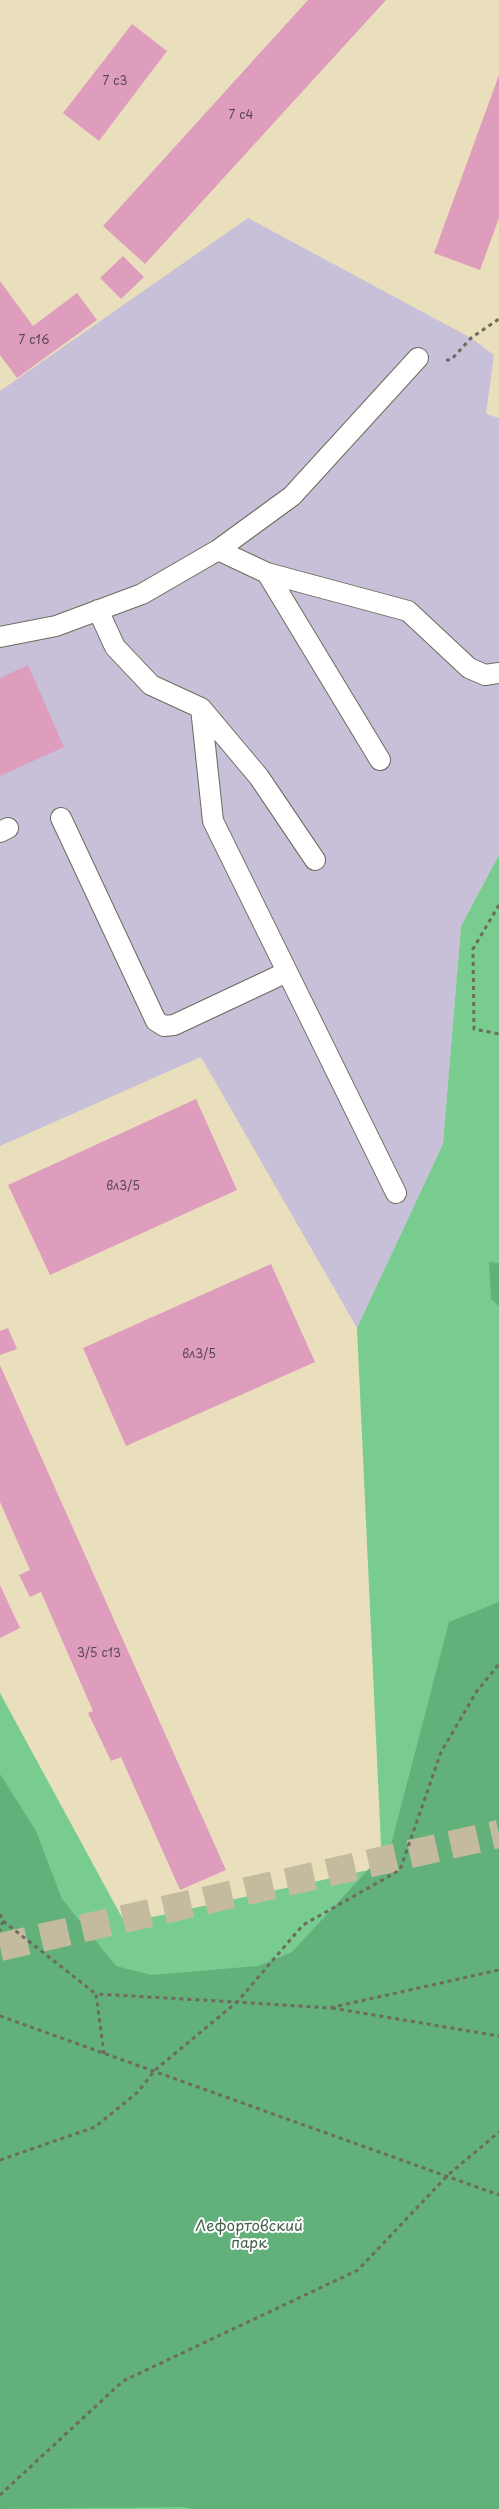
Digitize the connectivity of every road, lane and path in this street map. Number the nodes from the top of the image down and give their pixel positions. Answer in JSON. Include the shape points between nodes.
{"nodes":[{"id":1,"x":499,"y":319,"type":"edge"},
{"id":2,"x":418,"y":358,"type":"joint"},
{"id":3,"x":218,"y":550,"type":"junction"},
{"id":4,"x":267,"y":573,"type":"junction"},
{"id":5,"x":98,"y":610,"type":"junction"},
{"id":6,"x":0,"y":637,"type":"edge"},
{"id":7,"x":499,"y":673,"type":"edge"},
{"id":8,"x":201,"y":708,"type":"junction"},
{"id":9,"x":380,"y":760,"type":"dead end"},
{"id":10,"x":61,"y":818,"type":"dead end"},
{"id":11,"x":315,"y":860,"type":"dead end"},
{"id":12,"x":499,"y":904,"type":"edge"},
{"id":13,"x":287,"y":972,"type":"junction"},
{"id":14,"x":499,"y":1034,"type":"edge"},
{"id":15,"x":396,"y":1193,"type":"dead end"},
{"id":16,"x":499,"y":1664,"type":"edge"},
{"id":17,"x":0,"y":1914,"type":"edge"},
{"id":18,"x":3,"y":1921,"type":"junction"},
{"id":19,"x":0,"y":1931,"type":"edge"},
{"id":20,"x":499,"y":1970,"type":"edge"},
{"id":21,"x":96,"y":1994,"type":"junction"},
{"id":22,"x":237,"y":2002,"type":"junction"},
{"id":23,"x":329,"y":2008,"type":"junction"},
{"id":24,"x":0,"y":2016,"type":"edge"},
{"id":25,"x":499,"y":2036,"type":"edge"},
{"id":26,"x":104,"y":2054,"type":"junction"},
{"id":27,"x":155,"y":2070,"type":"junction"},
{"id":28,"x":499,"y":2132,"type":"edge"},
{"id":29,"x":0,"y":2160,"type":"edge"},
{"id":30,"x":448,"y":2175,"type":"junction"},
{"id":31,"x":499,"y":2195,"type":"edge"},
{"id":32,"x":0,"y":2495,"type":"edge"}],
"edges":[{"from":1,"to":2,"type":"path","via":[[471,338],[451,360]]},
{"from":2,"to":3,"type":"lane","via":[[292,496]]},
{"from":3,"to":4,"type":"lane"},
{"from":3,"to":5,"type":"lane","via":[[142,594]]},
{"from":4,"to":7,"type":"lane","via":[[408,611],[469,668],[485,675]]},
{"from":4,"to":9,"type":"lane"},
{"from":5,"to":6,"type":"lane","via":[[56,626]]},
{"from":5,"to":8,"type":"lane","via":[[116,646],[151,685]]},
{"from":8,"to":11,"type":"lane","via":[[259,777]]},
{"from":8,"to":13,"type":"lane","via":[[213,821]]},
{"from":10,"to":13,"type":"lane","via":[[156,1021],[164,1026],[174,1025]]},
{"from":12,"to":14,"type":"path","via":[[473,949],[474,1029]]},
{"from":13,"to":15,"type":"lane"},
{"from":16,"to":22,"type":"path","via":[[477,1691],[440,1752],[400,1870],[303,1925]]},
{"from":17,"to":18,"type":"path"},
{"from":18,"to":19,"type":"path"},
{"from":18,"to":21,"type":"path"},
{"from":20,"to":23,"type":"path"},
{"from":21,"to":22,"type":"path"},
{"from":21,"to":26,"type":"path"},
{"from":22,"to":23,"type":"path"},
{"from":22,"to":27,"type":"path"},
{"from":23,"to":25,"type":"path"},
{"from":24,"to":26,"type":"path"},
{"from":26,"to":27,"type":"path"},
{"from":27,"to":29,"type":"path","via":[[138,2092],[95,2127]]},
{"from":27,"to":30,"type":"path"},
{"from":28,"to":30,"type":"path"},
{"from":30,"to":31,"type":"path"},
{"from":30,"to":32,"type":"path","via":[[358,2270],[124,2381]]}]}
